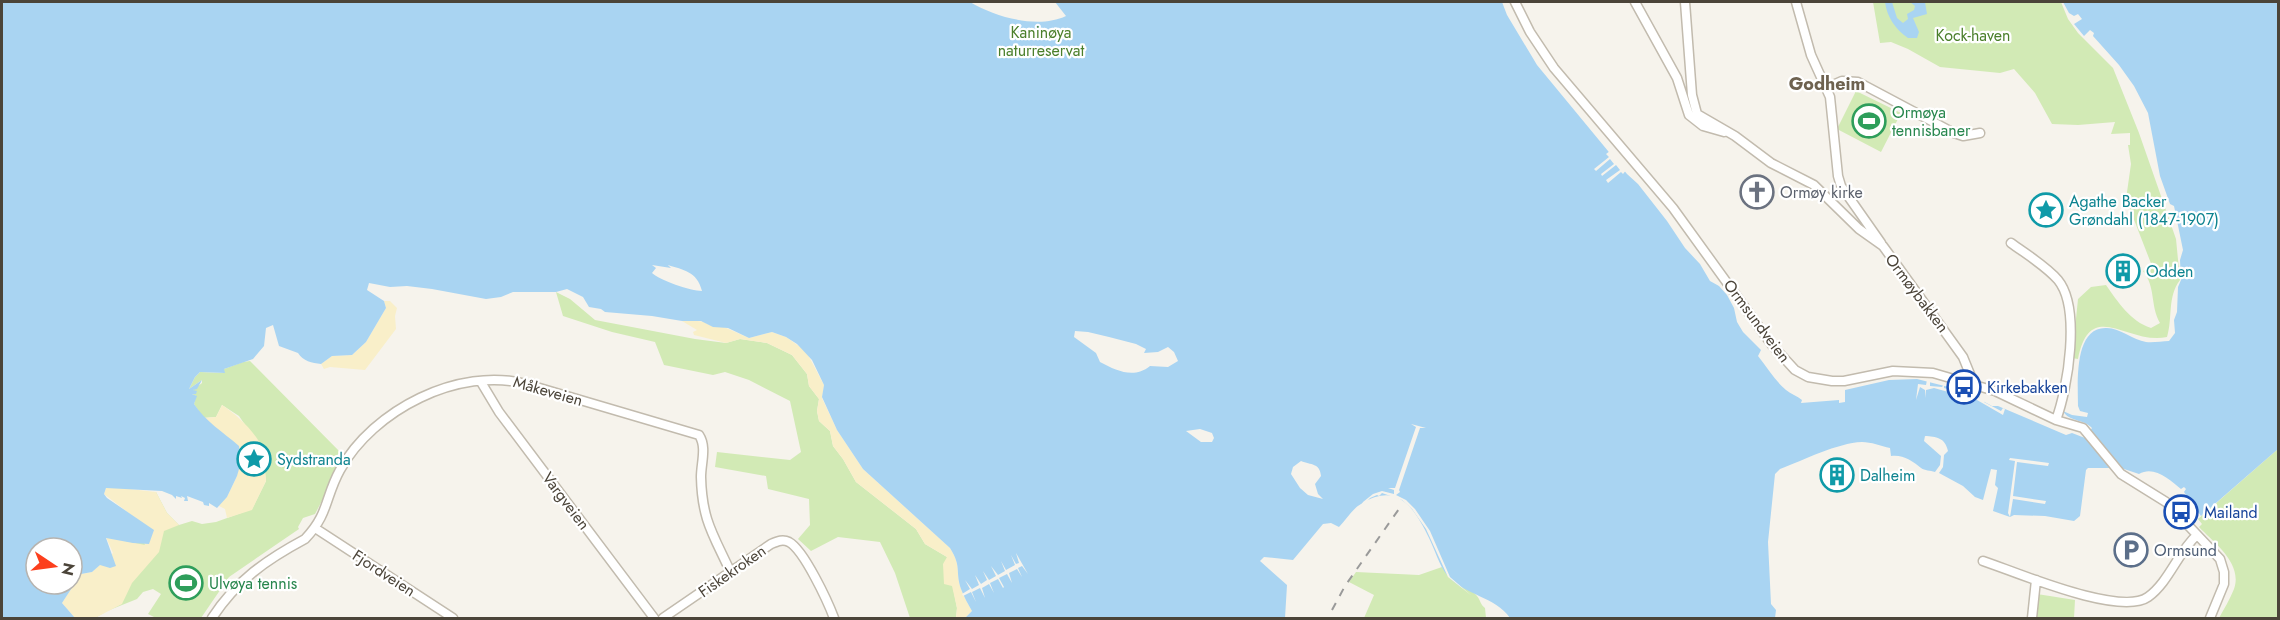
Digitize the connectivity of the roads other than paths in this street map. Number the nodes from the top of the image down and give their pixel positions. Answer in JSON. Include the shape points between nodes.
{"nodes":[{"id":1,"x":1515,"y":2,"type":"edge"},
{"id":2,"x":1635,"y":2,"type":"edge"},
{"id":3,"x":1685,"y":2,"type":"edge"},
{"id":4,"x":1796,"y":2,"type":"edge"},
{"id":5,"x":1826,"y":88,"type":"junction"},
{"id":6,"x":1728,"y":132,"type":"junction"},
{"id":7,"x":1980,"y":133,"type":"dead end"},
{"id":8,"x":2011,"y":243,"type":"dead end"},
{"id":9,"x":1883,"y":246,"type":"junction"},
{"id":10,"x":482,"y":382,"type":"junction"},
{"id":11,"x":1974,"y":384,"type":"junction"},
{"id":12,"x":2056,"y":420,"type":"junction"},
{"id":13,"x":315,"y":528,"type":"junction"},
{"id":14,"x":2197,"y":535,"type":"junction"},
{"id":15,"x":1983,"y":561,"type":"dead end"},
{"id":16,"x":730,"y":571,"type":"junction"},
{"id":17,"x":2036,"y":580,"type":"junction"},
{"id":18,"x":212,"y":618,"type":"edge"},
{"id":19,"x":453,"y":618,"type":"edge"},
{"id":20,"x":654,"y":618,"type":"edge"},
{"id":21,"x":663,"y":618,"type":"edge"},
{"id":22,"x":834,"y":618,"type":"edge"},
{"id":23,"x":2032,"y":618,"type":"edge"},
{"id":24,"x":2210,"y":618,"type":"edge"}],
"edges":[{"from":1,"to":11,"type":"street","name":"Ormsundveien","via":[[1554,68],[1673,208],[1772,345],[1795,370],[1808,377],[1832,381],[1918,371]]},
{"from":2,"to":6,"type":"street","name":"Ormøybakken","via":[[1677,78],[1689,115],[1706,128]]},
{"from":3,"to":6,"type":"street","name":"Ormøybakken","via":[[1695,109]]},
{"from":4,"to":5,"type":"street","via":[[1811,55]]},
{"from":5,"to":7,"type":"street","via":[[1842,81],[1858,82],[1954,133]]},
{"from":5,"to":9,"type":"street","via":[[1841,186]]},
{"from":6,"to":9,"type":"street","name":"Ormøybakken","via":[[1771,163],[1814,185],[1859,229]]},
{"from":8,"to":12,"type":"street","via":[[2056,279],[2067,300],[2070,345]]},
{"from":9,"to":11,"type":"street","name":"Ormøybakken","via":[[1958,349]]},
{"from":10,"to":13,"type":"street","name":"Måkeveien","via":[[425,394],[374,429],[339,472]]},
{"from":10,"to":16,"type":"street","name":"Måkeveien","via":[[518,382],[699,435],[703,444],[701,476],[706,521]]},
{"from":10,"to":20,"type":"street","name":"Vargveien","via":[[499,412]]},
{"from":11,"to":12,"type":"street","name":"Ormsundveien"},
{"from":12,"to":14,"type":"street","name":"Ormsundveien","via":[[2089,433],[2117,470],[2166,502]]},
{"from":13,"to":18,"type":"street","name":"Måkeveien","via":[[305,539],[263,563],[238,585]]},
{"from":13,"to":19,"type":"street","name":"Fjordveien"},
{"from":14,"to":17,"type":"street","via":[[2156,589],[2141,600],[2098,600]]},
{"from":14,"to":24,"type":"street","name":"Ormsundveien","via":[[2220,560],[2224,572],[2223,588]]},
{"from":15,"to":17,"type":"street"},
{"from":16,"to":21,"type":"street","name":"Fiskekroken"},
{"from":16,"to":22,"type":"street","name":"Fiskekroken","via":[[771,544],[788,542],[816,578]]},
{"from":17,"to":23,"type":"street"}]}
